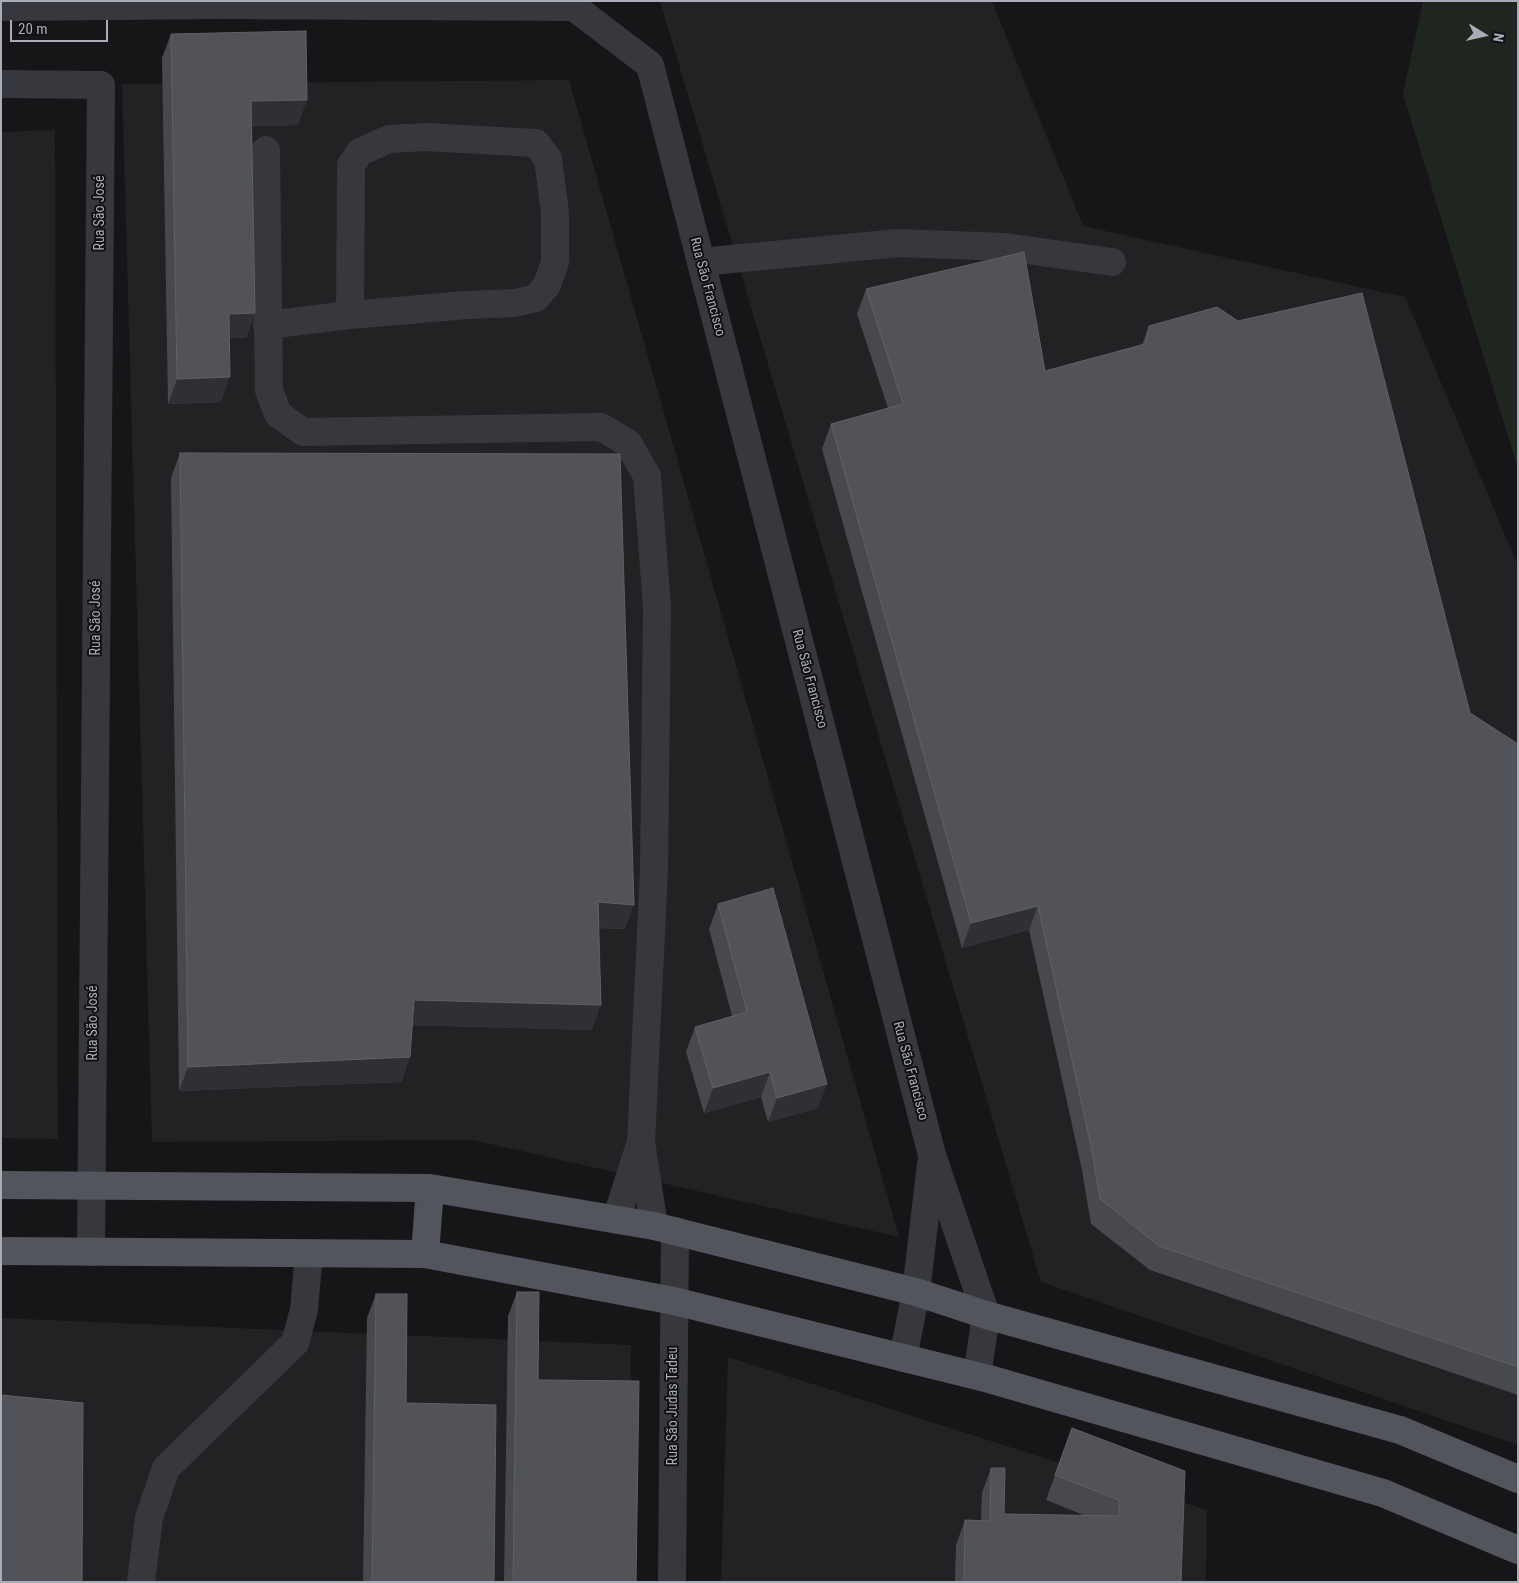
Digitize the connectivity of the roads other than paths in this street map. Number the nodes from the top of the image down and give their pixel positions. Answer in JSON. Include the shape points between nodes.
{"nodes":[{"id":1,"x":1,"y":7,"type":"edge"},
{"id":2,"x":1,"y":84,"type":"edge"},
{"id":3,"x":266,"y":150,"type":"dead end"},
{"id":4,"x":701,"y":262,"type":"junction"},
{"id":5,"x":1112,"y":262,"type":"dead end"},
{"id":6,"x":350,"y":315,"type":"junction"},
{"id":7,"x":268,"y":325,"type":"junction"},
{"id":8,"x":641,"y":1142,"type":"junction"},
{"id":9,"x":932,"y":1156,"type":"junction"},
{"id":10,"x":1,"y":1185,"type":"edge"},
{"id":11,"x":91,"y":1186,"type":"junction"},
{"id":12,"x":430,"y":1188,"type":"junction"},
{"id":13,"x":616,"y":1220,"type":"junction"},
{"id":14,"x":664,"y":1229,"type":"junction"},
{"id":15,"x":1,"y":1251,"type":"edge"},
{"id":16,"x":91,"y":1252,"type":"junction"},
{"id":17,"x":309,"y":1253,"type":"junction"},
{"id":18,"x":425,"y":1254,"type":"junction"},
{"id":19,"x":916,"y":1292,"type":"junction"},
{"id":20,"x":674,"y":1301,"type":"junction"},
{"id":21,"x":986,"y":1316,"type":"junction"},
{"id":22,"x":903,"y":1358,"type":"junction"},
{"id":23,"x":977,"y":1376,"type":"junction"},
{"id":24,"x":1518,"y":1479,"type":"edge"},
{"id":25,"x":1518,"y":1550,"type":"edge"},
{"id":26,"x":141,"y":1582,"type":"edge"},
{"id":27,"x":672,"y":1582,"type":"edge"}],
"edges":[{"from":1,"to":4,"type":"street","name":"Rua São Francisco","via":[[574,7],[650,65]]},
{"from":2,"to":11,"type":"street","name":"Rua São José","via":[[101,85]]},
{"from":3,"to":7,"type":"street"},
{"from":4,"to":5,"type":"street","via":[[898,243],[1005,247]]},
{"from":4,"to":9,"type":"street","name":"Rua São Francisco"},
{"from":6,"to":6,"type":"street","via":[[351,165],[360,152],[389,139],[426,137],[536,143],[548,159],[555,213],[555,262],[548,285],[536,298],[515,303]]},
{"from":6,"to":7,"type":"street"},
{"from":7,"to":8,"type":"street","via":[[269,390],[278,414],[303,432],[601,427],[628,442],[647,476],[657,607],[654,870]]},
{"from":8,"to":13,"type":"street"},
{"from":8,"to":14,"type":"street","name":"Rua São Judas Tadeu"},
{"from":9,"to":19,"type":"street","name":"Rua São Francisco"},
{"from":9,"to":21,"type":"street","name":"Rua São Francisco"},
{"from":10,"to":11,"type":"main road"},
{"from":11,"to":12,"type":"main road"},
{"from":11,"to":16,"type":"street","name":"Rua São José"},
{"from":12,"to":13,"type":"main road"},
{"from":12,"to":18,"type":"main road"},
{"from":13,"to":14,"type":"main road"},
{"from":14,"to":19,"type":"main road"},
{"from":14,"to":20,"type":"street","name":"Rua São Judas Tadeu"},
{"from":15,"to":16,"type":"main road"},
{"from":16,"to":17,"type":"main road"},
{"from":17,"to":18,"type":"main road"},
{"from":17,"to":26,"type":"street","via":[[304,1310],[295,1343],[166,1468],[149,1518]]},
{"from":18,"to":20,"type":"main road"},
{"from":19,"to":21,"type":"main road"},
{"from":19,"to":22,"type":"street","name":"Rua São Francisco"},
{"from":20,"to":22,"type":"main road"},
{"from":20,"to":27,"type":"street","name":"Rua São Judas Tadeu"},
{"from":21,"to":23,"type":"street","name":"Rua São Francisco"},
{"from":21,"to":24,"type":"main road","via":[[1400,1430]]},
{"from":22,"to":23,"type":"main road"},
{"from":23,"to":25,"type":"main road","via":[[1383,1494]]}]}
